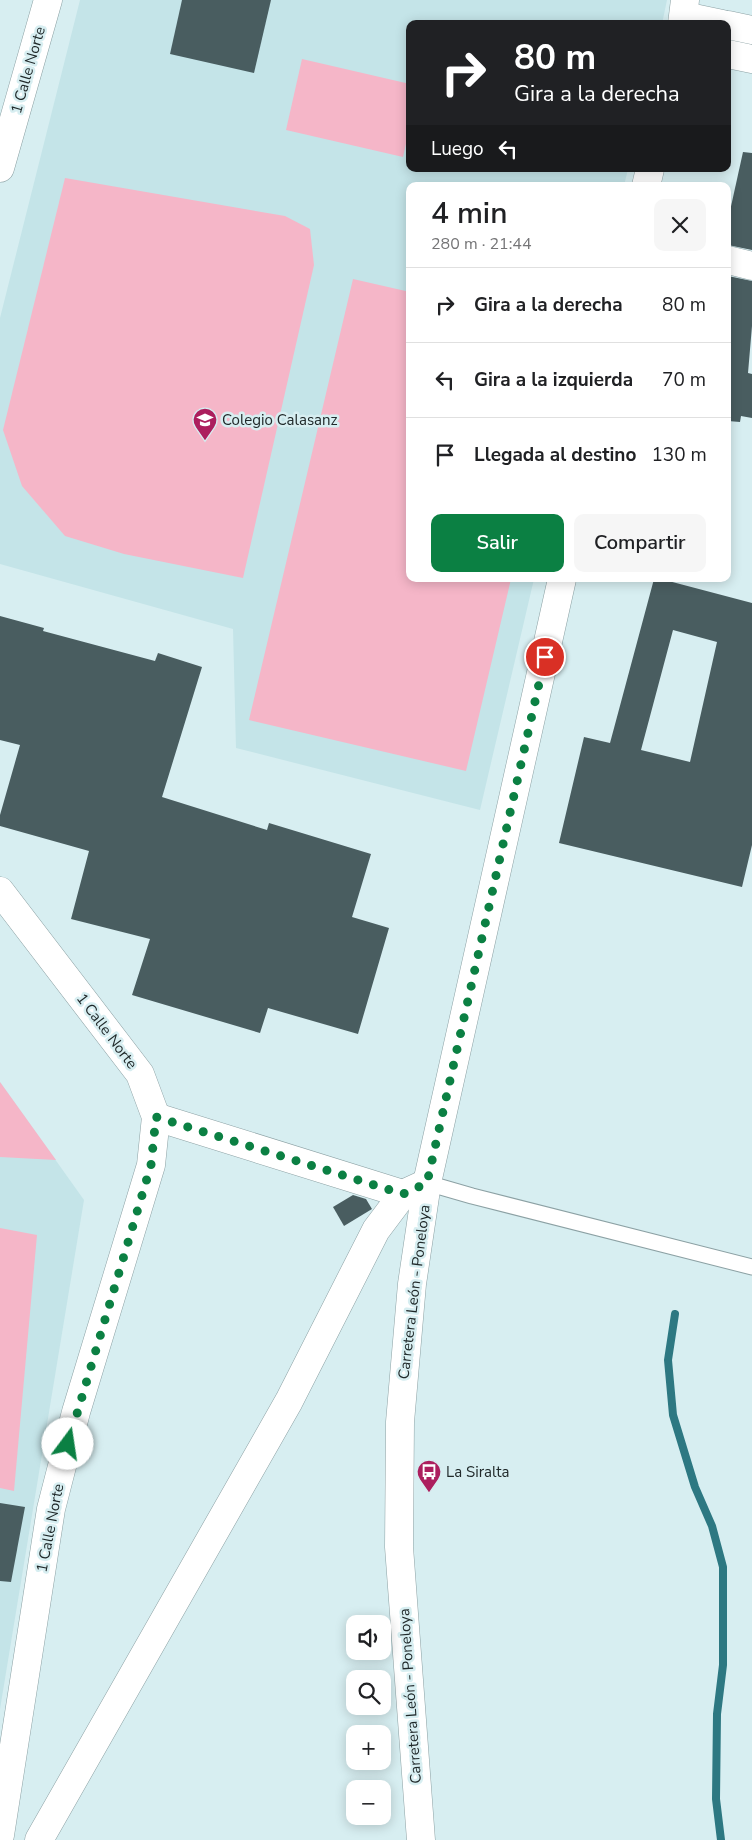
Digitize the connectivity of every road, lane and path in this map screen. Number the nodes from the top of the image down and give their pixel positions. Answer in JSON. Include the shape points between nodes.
{"nodes":[{"id":1,"x":48,"y":0,"type":"edge"},
{"id":2,"x":686,"y":10,"type":"edge"},
{"id":3,"x":712,"y":20,"type":"edge"},
{"id":4,"x":731,"y":26,"type":"edge"},
{"id":5,"x":752,"y":30,"type":"edge"},
{"id":6,"x":731,"y":55,"type":"edge"},
{"id":7,"x":752,"y":59,"type":"edge"},
{"id":8,"x":0,"y":168,"type":"edge"},
{"id":9,"x":731,"y":261,"type":"edge"},
{"id":10,"x":752,"y":266,"type":"edge"},
{"id":11,"x":561,"y":582,"type":"edge"},
{"id":12,"x":0,"y":891,"type":"edge"},
{"id":13,"x":156,"y":1117,"type":"junction"},
{"id":14,"x":415,"y":1188,"type":"junction"},
{"id":15,"x":752,"y":1266,"type":"edge"},
{"id":16,"x":0,"y":1835,"type":"edge"},
{"id":17,"x":39,"y":1840,"type":"edge"},
{"id":18,"x":421,"y":1840,"type":"edge"}],
"edges":[{"from":1,"to":8,"type":"street","name":"1 Calle Norte"},
{"from":2,"to":3,"type":"street"},
{"from":4,"to":5,"type":"street"},
{"from":6,"to":7,"type":"street"},
{"from":9,"to":10,"type":"street"},
{"from":11,"to":14,"type":"street","name":"Carretera León - Poneloya"},
{"from":12,"to":13,"type":"street","name":"1 Calle Norte","via":[[140,1074]]},
{"from":13,"to":14,"type":"street"},
{"from":13,"to":16,"type":"street","name":"1 Calle Norte","via":[[151,1165],[76,1412],[51,1509]]},
{"from":14,"to":15,"type":"lane","via":[[482,1199]]},
{"from":14,"to":17,"type":"street","via":[[376,1230],[290,1401]]},
{"from":14,"to":18,"type":"street","name":"Carretera León - Poneloya","via":[[412,1284],[400,1422],[399,1547]]}]}
